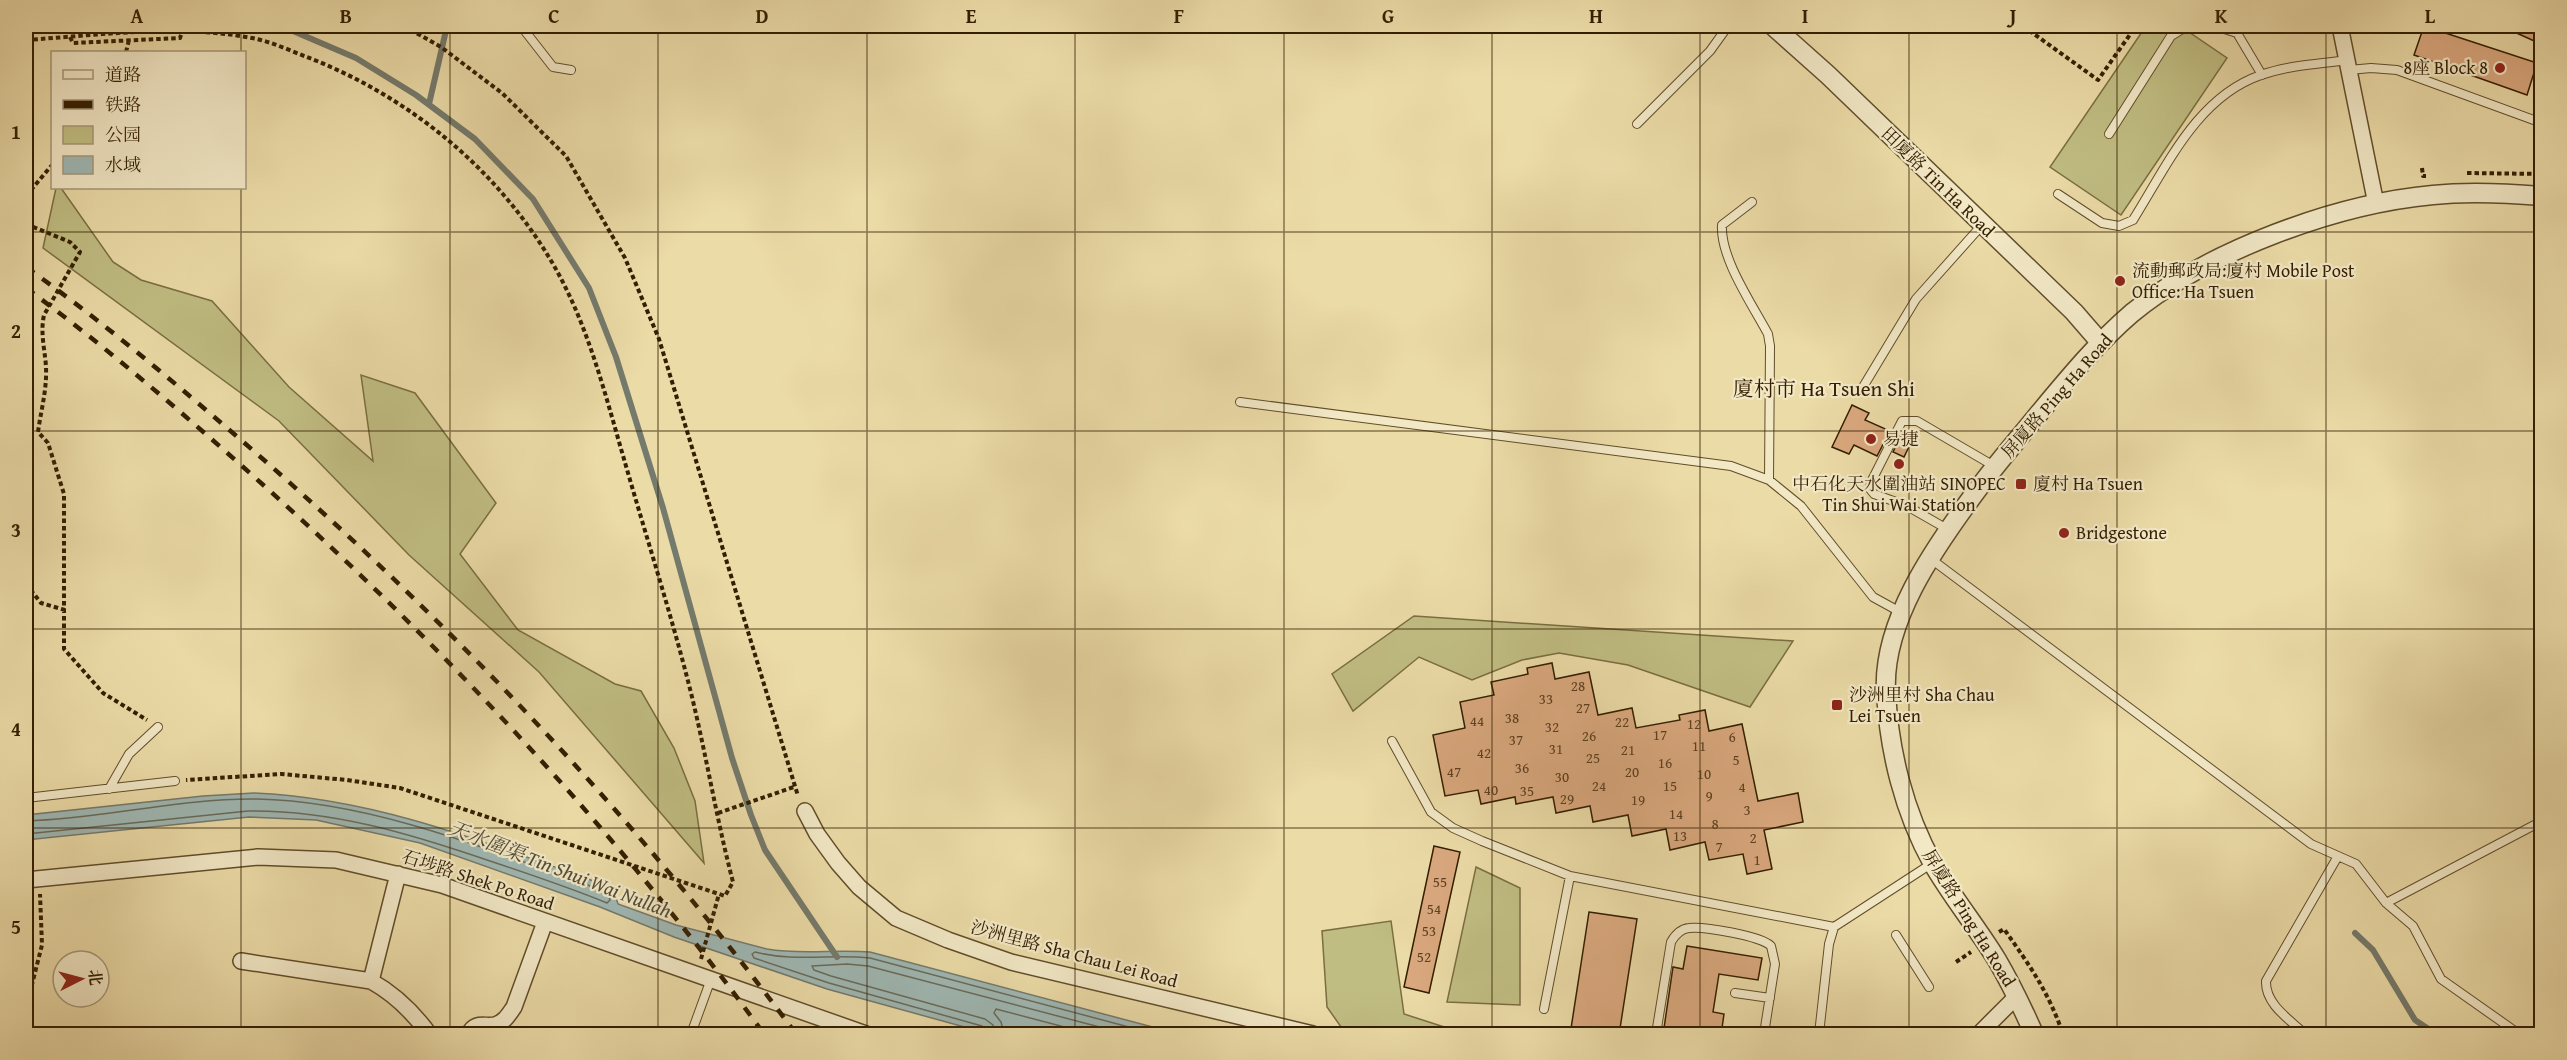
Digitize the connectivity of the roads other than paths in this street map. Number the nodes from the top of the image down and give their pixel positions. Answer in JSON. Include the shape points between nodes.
{"nodes":[{"id":1,"x":521,"y":26,"type":"edge"},
{"id":2,"x":1728,"y":26,"type":"edge"},
{"id":3,"x":1773,"y":26,"type":"edge"},
{"id":4,"x":2187,"y":26,"type":"edge"},
{"id":5,"x":2215,"y":26,"type":"edge"},
{"id":6,"x":2340,"y":26,"type":"edge"},
{"id":7,"x":2348,"y":65,"type":"junction"},
{"id":8,"x":571,"y":70,"type":"dead end"},
{"id":9,"x":2262,"y":75,"type":"junction"},
{"id":10,"x":2541,"y":123,"type":"edge"},
{"id":11,"x":1637,"y":124,"type":"dead end"},
{"id":12,"x":2109,"y":134,"type":"dead end"},
{"id":13,"x":2058,"y":194,"type":"dead end"},
{"id":14,"x":2541,"y":196,"type":"edge"},
{"id":15,"x":1752,"y":202,"type":"dead end"},
{"id":16,"x":2376,"y":204,"type":"junction"},
{"id":17,"x":1982,"y":225,"type":"junction"},
{"id":18,"x":2100,"y":342,"type":"junction"},
{"id":19,"x":1863,"y":387,"type":"dead end"},
{"id":20,"x":1240,"y":402,"type":"dead end"},
{"id":21,"x":1995,"y":467,"type":"junction"},
{"id":22,"x":1769,"y":480,"type":"junction"},
{"id":23,"x":1949,"y":530,"type":"junction"},
{"id":24,"x":1929,"y":558,"type":"junction"},
{"id":25,"x":1902,"y":613,"type":"junction"},
{"id":26,"x":158,"y":727,"type":"road end"},
{"id":27,"x":1392,"y":741,"type":"dead end"},
{"id":28,"x":175,"y":782,"type":"road end"},
{"id":29,"x":109,"y":789,"type":"junction"},
{"id":30,"x":26,"y":798,"type":"edge"},
{"id":31,"x":805,"y":811,"type":"road end"},
{"id":32,"x":2541,"y":820,"type":"edge"},
{"id":33,"x":2338,"y":856,"type":"junction"},
{"id":34,"x":1933,"y":863,"type":"junction"},
{"id":35,"x":398,"y":874,"type":"junction"},
{"id":36,"x":1570,"y":876,"type":"junction"},
{"id":37,"x":32,"y":879,"type":"edge"},
{"id":38,"x":2386,"y":903,"type":"junction"},
{"id":39,"x":545,"y":922,"type":"junction"},
{"id":40,"x":1834,"y":927,"type":"junction"},
{"id":41,"x":1896,"y":935,"type":"dead end"},
{"id":42,"x":241,"y":961,"type":"dead end"},
{"id":43,"x":704,"y":977,"type":"junction"},
{"id":44,"x":371,"y":981,"type":"junction"},
{"id":45,"x":1929,"y":987,"type":"dead end"},
{"id":46,"x":1735,"y":993,"type":"dead end"},
{"id":47,"x":2017,"y":996,"type":"junction"},
{"id":48,"x":1770,"y":998,"type":"junction"},
{"id":49,"x":1544,"y":1009,"type":"dead end"},
{"id":50,"x":429,"y":1035,"type":"edge"},
{"id":51,"x":469,"y":1035,"type":"edge"},
{"id":52,"x":691,"y":1035,"type":"edge"},
{"id":53,"x":866,"y":1035,"type":"edge"},
{"id":54,"x":1313,"y":1035,"type":"edge"},
{"id":55,"x":1656,"y":1035,"type":"edge"},
{"id":56,"x":1764,"y":1035,"type":"edge"},
{"id":57,"x":1819,"y":1035,"type":"edge"},
{"id":58,"x":1979,"y":1035,"type":"edge"},
{"id":59,"x":2034,"y":1035,"type":"edge"},
{"id":60,"x":2305,"y":1035,"type":"edge"},
{"id":61,"x":2519,"y":1035,"type":"edge"}],
"edges":[{"from":1,"to":8,"type":"lane","via":[[553,66]]},
{"from":2,"to":11,"type":"lane","via":[[1710,51]]},
{"from":3,"to":17,"type":"street","name":"田廈路 Tin Ha Road"},
{"from":4,"to":12,"type":"lane","via":[[2171,36]]},
{"from":5,"to":9,"type":"lane","via":[[2237,33]]},
{"from":6,"to":7,"type":"street"},
{"from":7,"to":9,"type":"lane","via":[[2293,67]]},
{"from":7,"to":10,"type":"lane","via":[[2397,70]]},
{"from":7,"to":16,"type":"street"},
{"from":9,"to":13,"type":"lane","via":[[2234,88],[2205,111],[2190,128],[2133,220],[2119,226],[2102,223]]},
{"from":14,"to":16,"type":"street","name":"屏廈路 Ping Ha Road","via":[[2433,195]]},
{"from":15,"to":22,"type":"lane","via":[[1722,225],[1721,238],[1768,334]]},
{"from":16,"to":18,"type":"street","name":"屏廈路 Ping Ha Road","via":[[2304,225],[2233,252],[2168,288]]},
{"from":17,"to":18,"type":"street","name":"田廈路 Tin Ha Road"},
{"from":17,"to":19,"type":"lane","via":[[1916,299]]},
{"from":18,"to":21,"type":"street","name":"屏廈路 Ping Ha Road"},
{"from":20,"to":22,"type":"lane","via":[[1731,466]]},
{"from":21,"to":23,"type":"street","name":"屏廈路 Ping Ha Road"},
{"from":21,"to":23,"type":"lane","via":[[1917,421],[1902,421],[1870,489]]},
{"from":22,"to":25,"type":"lane","via":[[1801,506],[1874,597]]},
{"from":23,"to":24,"type":"street","name":"屏廈路 Ping Ha Road"},
{"from":24,"to":25,"type":"street","name":"屏廈路 Ping Ha Road"},
{"from":24,"to":33,"type":"lane","via":[[2311,844]]},
{"from":25,"to":34,"type":"street","name":"屏廈路 Ping Ha Road","via":[[1890,651],[1885,689],[1895,764],[1904,798]]},
{"from":26,"to":29,"type":"lane","via":[[129,754]]},
{"from":27,"to":36,"type":"lane","via":[[1431,812],[1453,828]]},
{"from":28,"to":29,"type":"lane"},
{"from":29,"to":30,"type":"lane"},
{"from":31,"to":54,"type":"street","name":"沙洲里路 Sha Chau Lei Road","via":[[817,834],[859,887],[897,918],[1011,962]]},
{"from":32,"to":38,"type":"lane"},
{"from":33,"to":38,"type":"lane","via":[[2356,864]]},
{"from":33,"to":60,"type":"lane","via":[[2266,981],[2266,992],[2272,1002]]},
{"from":34,"to":40,"type":"lane"},
{"from":34,"to":47,"type":"street","name":"屏廈路 Ping Ha Road"},
{"from":35,"to":37,"type":"street","name":"石埗路 Shek Po Road","via":[[336,860],[258,857]]},
{"from":35,"to":39,"type":"street","name":"石埗路 Shek Po Road"},
{"from":35,"to":44,"type":"street"},
{"from":36,"to":40,"type":"lane"},
{"from":36,"to":49,"type":"lane"},
{"from":38,"to":61,"type":"lane","via":[[2413,926],[2441,979]]},
{"from":39,"to":43,"type":"street","name":"石埗路 Shek Po Road"},
{"from":39,"to":51,"type":"street","via":[[506,1019],[495,1025],[475,1026]]},
{"from":40,"to":57,"type":"lane"},
{"from":41,"to":45,"type":"lane"},
{"from":42,"to":44,"type":"street"},
{"from":43,"to":52,"type":"lane"},
{"from":43,"to":53,"type":"street","name":"石埗路 Shek Po Road"},
{"from":44,"to":50,"type":"street","via":[[413,1012]]},
{"from":46,"to":48,"type":"lane"},
{"from":47,"to":58,"type":"street"},
{"from":47,"to":59,"type":"street","name":"屏廈路 Ping Ha Road"},
{"from":48,"to":55,"type":"lane","via":[[1775,958],[1766,942],[1683,929],[1669,948]]},
{"from":48,"to":56,"type":"lane"}]}
